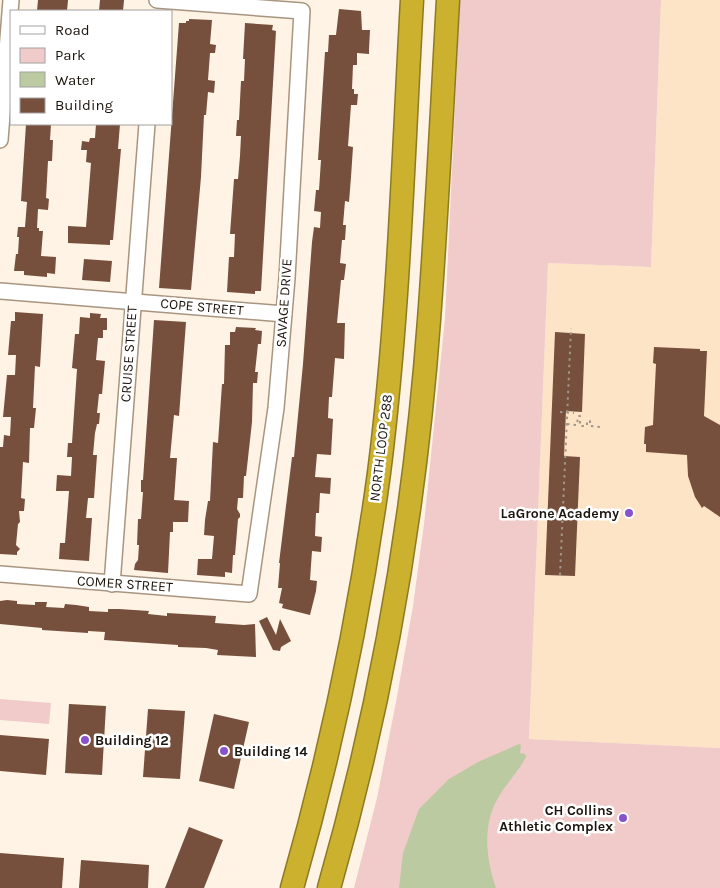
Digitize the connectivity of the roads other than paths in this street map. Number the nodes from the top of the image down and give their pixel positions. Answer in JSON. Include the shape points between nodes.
{"nodes":[{"id":1,"x":157,"y":0,"type":"edge"},
{"id":2,"x":412,"y":0,"type":"edge"},
{"id":3,"x":448,"y":0,"type":"edge"},
{"id":4,"x":10,"y":13,"type":"edge"},
{"id":5,"x":147,"y":125,"type":"edge"},
{"id":6,"x":0,"y":140,"type":"edge"},
{"id":7,"x":0,"y":291,"type":"edge"},
{"id":8,"x":133,"y":301,"type":"junction"},
{"id":9,"x":284,"y":314,"type":"junction"},
{"id":10,"x":0,"y":574,"type":"edge"},
{"id":11,"x":112,"y":584,"type":"junction"},
{"id":12,"x":249,"y":594,"type":"joint"},
{"id":13,"x":321,"y":778,"type":"junction"},
{"id":14,"x":281,"y":888,"type":"edge"},
{"id":15,"x":292,"y":888,"type":"edge"},
{"id":16,"x":329,"y":888,"type":"edge"}],
"edges":[{"from":1,"to":9,"type":"street","name":"SAVAGE DRIVE","via":[[302,11]]},
{"from":2,"to":13,"type":"highway","name":"NORTH LOOP 288","via":[[393,334],[379,472],[358,604]]},
{"from":3,"to":16,"type":"highway","via":[[429,320],[404,546],[384,664]]},
{"from":4,"to":6,"type":"street"},
{"from":5,"to":8,"type":"street","name":"CRUISE STREET"},
{"from":7,"to":8,"type":"street","name":"COPE STREET"},
{"from":8,"to":9,"type":"street","name":"COPE STREET"},
{"from":8,"to":11,"type":"street","name":"CRUISE STREET"},
{"from":9,"to":12,"type":"street","name":"SAVAGE DRIVE","via":[[276,408]]},
{"from":10,"to":11,"type":"street","name":"COMER STREET"},
{"from":11,"to":12,"type":"street","name":"COMER STREET"},
{"from":13,"to":14,"type":"highway"},
{"from":13,"to":15,"type":"highway","name":"NORTH LOOP 288"}]}
